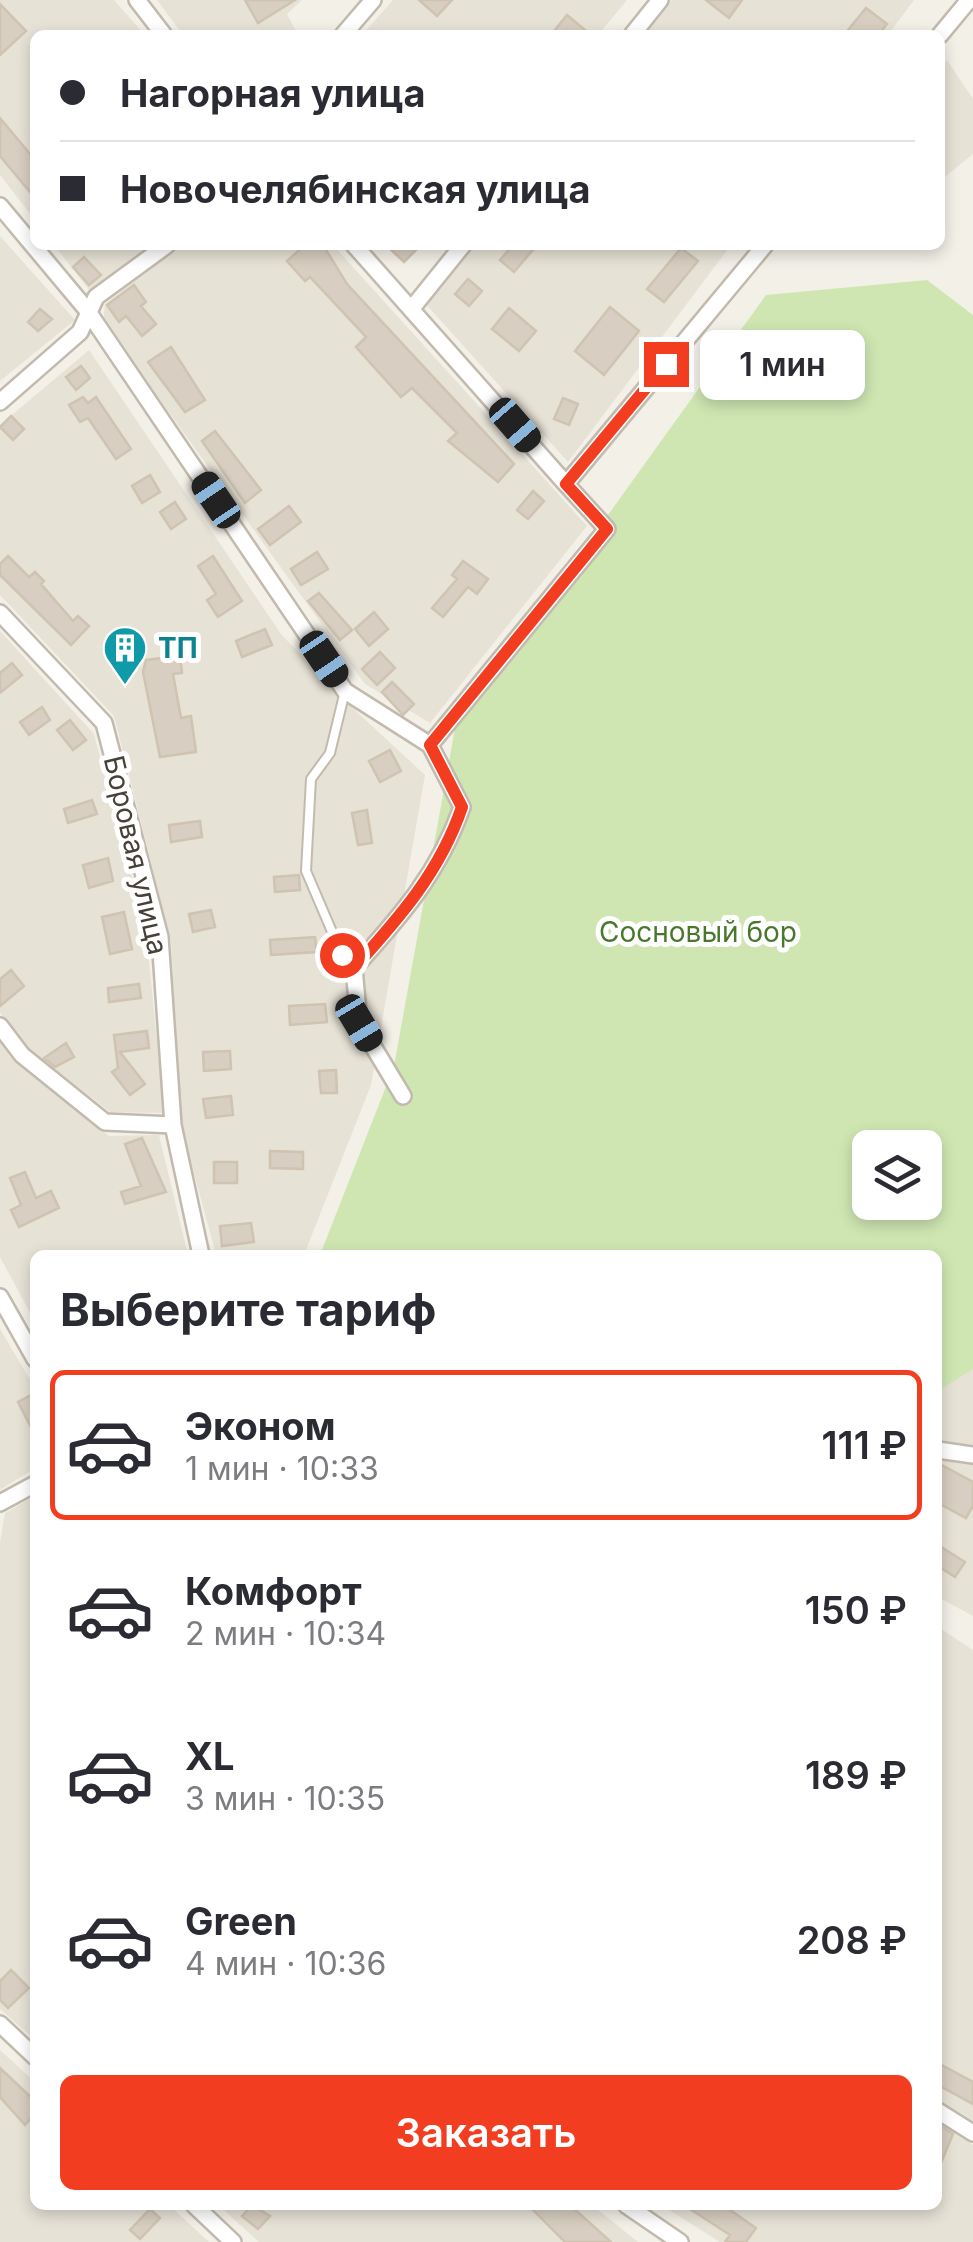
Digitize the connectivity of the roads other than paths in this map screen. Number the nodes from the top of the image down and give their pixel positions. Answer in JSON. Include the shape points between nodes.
{"nodes":[{"id":1,"x":137,"y":0,"type":"edge"},
{"id":2,"x":373,"y":0,"type":"edge"},
{"id":3,"x":660,"y":0,"type":"edge"},
{"id":4,"x":970,"y":0,"type":"edge"},
{"id":5,"x":160,"y":30,"type":"edge"},
{"id":6,"x":347,"y":30,"type":"edge"},
{"id":7,"x":636,"y":30,"type":"edge"},
{"id":8,"x":944,"y":30,"type":"edge"},
{"id":9,"x":0,"y":206,"type":"edge"},
{"id":10,"x":30,"y":242,"type":"edge"},
{"id":11,"x":37,"y":250,"type":"edge"},
{"id":12,"x":160,"y":250,"type":"edge"},
{"id":13,"x":359,"y":250,"type":"edge"},
{"id":14,"x":459,"y":250,"type":"edge"},
{"id":15,"x":761,"y":250,"type":"edge"},
{"id":16,"x":413,"y":308,"type":"junction"},
{"id":17,"x":87,"y":310,"type":"junction"},
{"id":18,"x":0,"y":402,"type":"edge"},
{"id":19,"x":566,"y":484,"type":"junction"},
{"id":20,"x":0,"y":614,"type":"edge"},
{"id":21,"x":345,"y":691,"type":"junction"},
{"id":22,"x":430,"y":745,"type":"junction"},
{"id":23,"x":354,"y":968,"type":"junction"},
{"id":24,"x":0,"y":1026,"type":"edge"},
{"id":25,"x":404,"y":1096,"type":"dead end"},
{"id":26,"x":173,"y":1125,"type":"junction"},
{"id":27,"x":200,"y":1250,"type":"edge"},
{"id":28,"x":0,"y":1297,"type":"edge"},
{"id":29,"x":30,"y":1350,"type":"edge"},
{"id":30,"x":942,"y":1451,"type":"edge"},
{"id":31,"x":973,"y":1455,"type":"edge"},
{"id":32,"x":30,"y":1487,"type":"edge"},
{"id":33,"x":0,"y":1503,"type":"edge"},
{"id":34,"x":0,"y":2024,"type":"edge"},
{"id":35,"x":30,"y":2051,"type":"edge"},
{"id":36,"x":942,"y":2113,"type":"edge"},
{"id":37,"x":973,"y":2133,"type":"edge"},
{"id":38,"x":199,"y":2210,"type":"edge"},
{"id":39,"x":633,"y":2210,"type":"edge"},
{"id":40,"x":234,"y":2242,"type":"edge"},
{"id":41,"x":680,"y":2242,"type":"edge"}],
"edges":[{"from":1,"to":5,"type":"street"},
{"from":2,"to":6,"type":"street"},
{"from":3,"to":7,"type":"street"},
{"from":4,"to":8,"type":"street"},
{"from":9,"to":10,"type":"street"},
{"from":11,"to":17,"type":"street"},
{"from":12,"to":17,"type":"street","via":[[96,296]]},
{"from":13,"to":16,"type":"street"},
{"from":14,"to":16,"type":"street"},
{"from":15,"to":19,"type":"street"},
{"from":16,"to":19,"type":"street"},
{"from":17,"to":18,"type":"street","via":[[80,332]]},
{"from":17,"to":21,"type":"street"},
{"from":19,"to":22,"type":"street","via":[[607,529]]},
{"from":20,"to":26,"type":"street","name":"Боровая улица","via":[[104,723],[160,936]]},
{"from":21,"to":22,"type":"street"},
{"from":21,"to":23,"type":"lane","via":[[330,753],[310,779],[306,871]]},
{"from":22,"to":23,"type":"street","via":[[462,807],[446,852]]},
{"from":23,"to":25,"type":"street","via":[[359,1023]]},
{"from":24,"to":26,"type":"street","via":[[22,1055],[105,1122]]},
{"from":26,"to":27,"type":"street","name":"Боровая улица"},
{"from":28,"to":29,"type":"street"},
{"from":30,"to":31,"type":"street"},
{"from":32,"to":33,"type":"street"},
{"from":34,"to":35,"type":"street"},
{"from":36,"to":37,"type":"street"},
{"from":38,"to":40,"type":"street"},
{"from":39,"to":41,"type":"street"}]}
